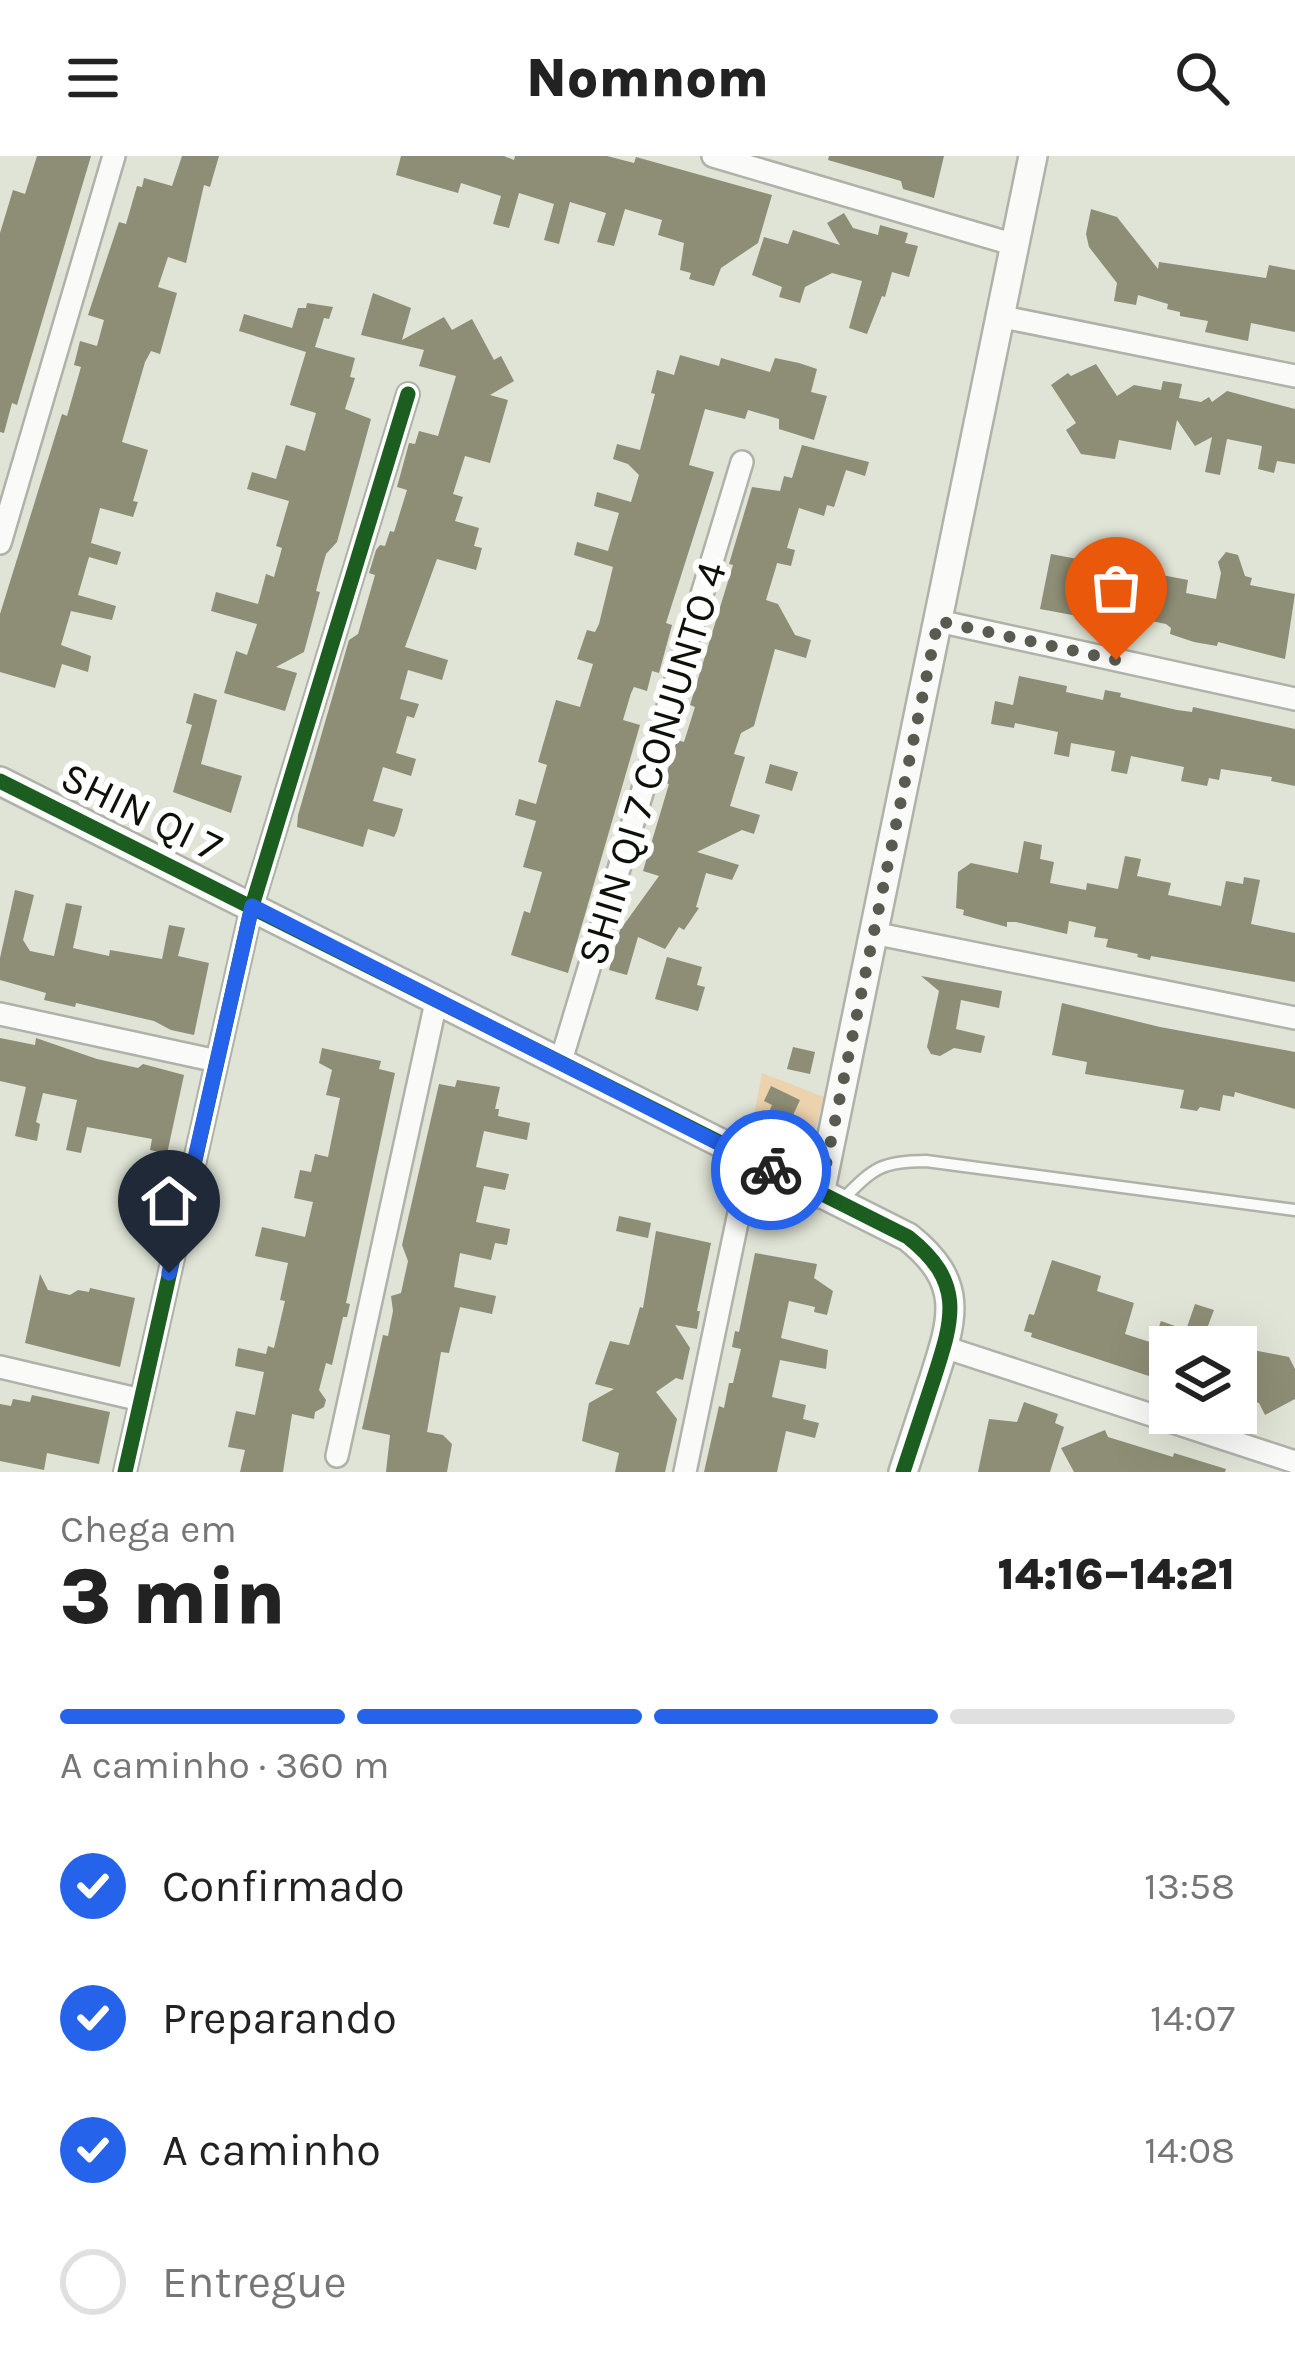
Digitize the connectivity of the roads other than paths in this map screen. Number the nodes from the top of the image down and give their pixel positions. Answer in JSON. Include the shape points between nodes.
{"nodes":[{"id":1,"x":114,"y":156,"type":"edge"},
{"id":2,"x":712,"y":156,"type":"edge"},
{"id":3,"x":1033,"y":156,"type":"edge"},
{"id":4,"x":1012,"y":244,"type":"junction"},
{"id":5,"x":998,"y":316,"type":"junction"},
{"id":6,"x":1295,"y":376,"type":"edge"},
{"id":7,"x":408,"y":394,"type":"dead end"},
{"id":8,"x":742,"y":462,"type":"dead end"},
{"id":9,"x":0,"y":543,"type":"edge"},
{"id":10,"x":938,"y":621,"type":"junction"},
{"id":11,"x":1295,"y":700,"type":"edge"},
{"id":12,"x":0,"y":781,"type":"edge"},
{"id":13,"x":252,"y":906,"type":"junction"},
{"id":14,"x":873,"y":933,"type":"junction"},
{"id":15,"x":436,"y":1001,"type":"junction"},
{"id":16,"x":0,"y":1014,"type":"edge"},
{"id":17,"x":1295,"y":1018,"type":"edge"},
{"id":18,"x":217,"y":1061,"type":"junction"},
{"id":19,"x":560,"y":1064,"type":"junction"},
{"id":20,"x":750,"y":1160,"type":"junction"},
{"id":21,"x":830,"y":1198,"type":"junction"},
{"id":22,"x":1295,"y":1210,"type":"edge"},
{"id":23,"x":944,"y":1347,"type":"junction"},
{"id":24,"x":0,"y":1367,"type":"edge"},
{"id":25,"x":141,"y":1400,"type":"junction"},
{"id":26,"x":337,"y":1456,"type":"dead end"},
{"id":27,"x":1295,"y":1462,"type":"edge"},
{"id":28,"x":125,"y":1472,"type":"edge"},
{"id":29,"x":685,"y":1472,"type":"edge"},
{"id":30,"x":903,"y":1472,"type":"edge"}],
"edges":[{"from":1,"to":9,"type":"street"},
{"from":2,"to":4,"type":"street"},
{"from":3,"to":4,"type":"street"},
{"from":4,"to":5,"type":"street"},
{"from":5,"to":6,"type":"street"},
{"from":5,"to":10,"type":"street"},
{"from":7,"to":13,"type":"street"},
{"from":8,"to":19,"type":"street","name":"SHIN QI 7 CONJUNTO 4"},
{"from":10,"to":11,"type":"street"},
{"from":10,"to":14,"type":"street"},
{"from":12,"to":13,"type":"street","name":"SHIN QI 7"},
{"from":13,"to":15,"type":"street","name":"SHIN QI 7"},
{"from":13,"to":18,"type":"street","name":"SHIN QI 7"},
{"from":14,"to":17,"type":"street"},
{"from":14,"to":21,"type":"street"},
{"from":15,"to":19,"type":"street","name":"SHIN QI 7"},
{"from":15,"to":26,"type":"street"},
{"from":16,"to":18,"type":"street"},
{"from":18,"to":25,"type":"street","name":"SHIN QI 7"},
{"from":19,"to":20,"type":"street","name":"SHIN QI 7"},
{"from":20,"to":21,"type":"street","name":"SHIN QI 7"},
{"from":20,"to":29,"type":"street"},
{"from":21,"to":22,"type":"lane","via":[[898,1161]]},
{"from":21,"to":23,"type":"street","name":"SHIN QI 7","via":[[908,1238],[941,1270],[952,1306]]},
{"from":23,"to":27,"type":"street"},
{"from":23,"to":30,"type":"street","name":"SHIN QI 7"},
{"from":24,"to":25,"type":"street"},
{"from":25,"to":28,"type":"street","name":"SHIN QI 7"}]}
